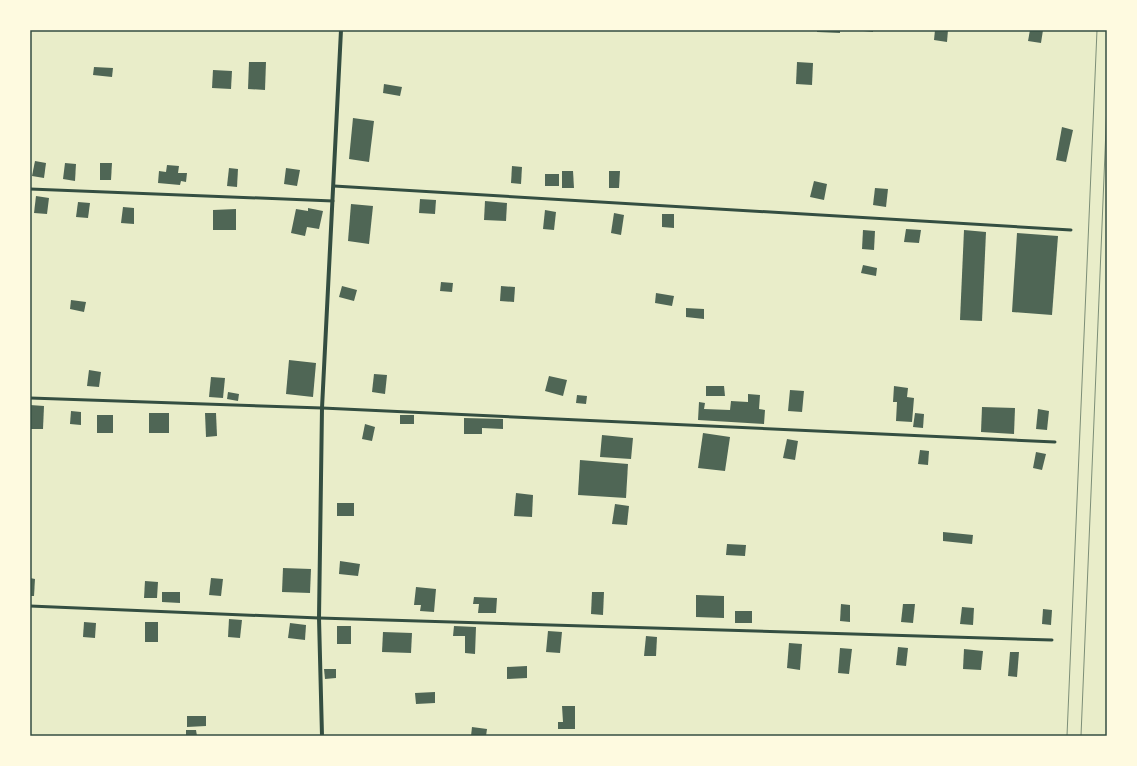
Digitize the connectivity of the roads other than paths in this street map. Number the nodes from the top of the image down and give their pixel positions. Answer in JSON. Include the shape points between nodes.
{"nodes":[{"id":1,"x":341,"y":30,"type":"edge"},
{"id":2,"x":334,"y":186,"type":"junction"},
{"id":3,"x":30,"y":189,"type":"edge"},
{"id":4,"x":333,"y":201,"type":"junction"},
{"id":5,"x":1070,"y":230,"type":"dead end"},
{"id":6,"x":30,"y":398,"type":"edge"},
{"id":7,"x":322,"y":408,"type":"junction"},
{"id":8,"x":1055,"y":442,"type":"dead end"},
{"id":9,"x":30,"y":606,"type":"edge"},
{"id":10,"x":319,"y":618,"type":"junction"},
{"id":11,"x":1052,"y":640,"type":"dead end"},
{"id":12,"x":322,"y":736,"type":"edge"}],
"edges":[{"from":1,"to":2,"type":"street"},
{"from":2,"to":4,"type":"street"},
{"from":2,"to":5,"type":"lane"},
{"from":3,"to":4,"type":"lane"},
{"from":4,"to":7,"type":"street"},
{"from":6,"to":7,"type":"lane"},
{"from":7,"to":8,"type":"lane"},
{"from":7,"to":10,"type":"street"},
{"from":9,"to":10,"type":"lane"},
{"from":10,"to":11,"type":"lane"},
{"from":10,"to":12,"type":"street"}]}
